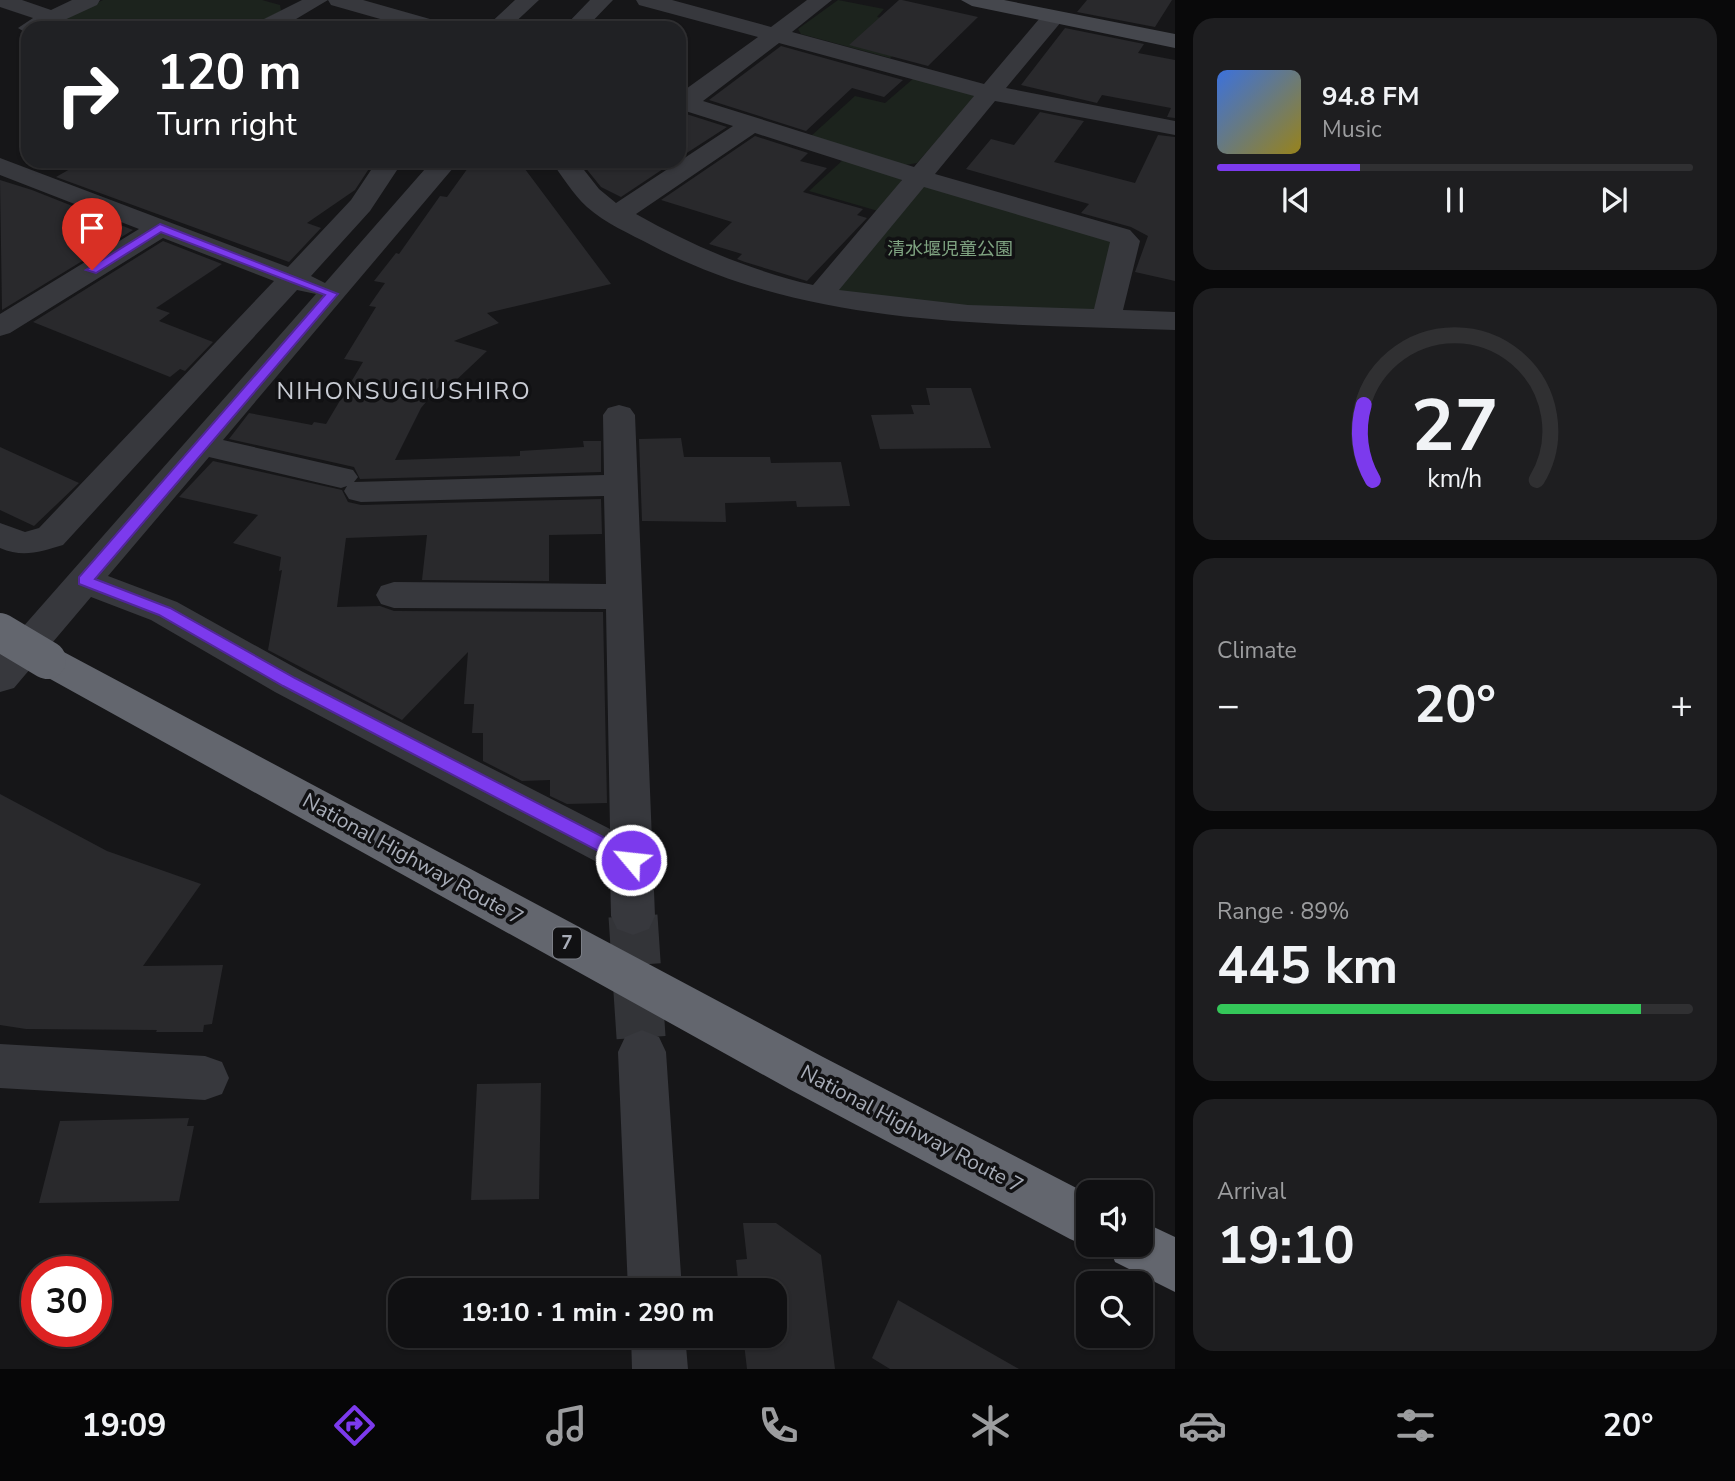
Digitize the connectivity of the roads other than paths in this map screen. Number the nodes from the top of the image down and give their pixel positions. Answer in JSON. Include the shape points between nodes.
{"nodes":[{"id":1,"x":0,"y":0,"type":"edge"},
{"id":2,"x":89,"y":0,"type":"edge"},
{"id":3,"x":276,"y":0,"type":"edge"},
{"id":4,"x":340,"y":0,"type":"edge"},
{"id":5,"x":528,"y":0,"type":"edge"},
{"id":6,"x":602,"y":0,"type":"edge"},
{"id":7,"x":647,"y":0,"type":"edge"},
{"id":8,"x":821,"y":0,"type":"edge"},
{"id":9,"x":972,"y":0,"type":"edge"},
{"id":10,"x":310,"y":4,"type":"edge"},
{"id":11,"x":52,"y":17,"type":"junction"},
{"id":12,"x":1053,"y":17,"type":"junction"},
{"id":13,"x":43,"y":21,"type":"edge"},
{"id":14,"x":277,"y":21,"type":"edge"},
{"id":15,"x":412,"y":21,"type":"edge"},
{"id":16,"x":504,"y":21,"type":"edge"},
{"id":17,"x":581,"y":21,"type":"edge"},
{"id":18,"x":775,"y":34,"type":"junction"},
{"id":19,"x":1175,"y":41,"type":"edge"},
{"id":20,"x":987,"y":92,"type":"junction"},
{"id":21,"x":686,"y":99,"type":"edge"},
{"id":22,"x":686,"y":103,"type":"edge"},
{"id":23,"x":752,"y":124,"type":"junction"},
{"id":24,"x":1175,"y":128,"type":"edge"},
{"id":25,"x":21,"y":156,"type":"edge"},
{"id":26,"x":0,"y":167,"type":"edge"},
{"id":27,"x":385,"y":168,"type":"edge"},
{"id":28,"x":440,"y":168,"type":"edge"},
{"id":29,"x":569,"y":168,"type":"edge"},
{"id":30,"x":919,"y":177,"type":"junction"},
{"id":31,"x":618,"y":214,"type":"junction"},
{"id":32,"x":160,"y":228,"type":"junction"},
{"id":33,"x":291,"y":278,"type":"junction"},
{"id":34,"x":332,"y":294,"type":"junction"},
{"id":35,"x":819,"y":296,"type":"junction"},
{"id":36,"x":1106,"y":318,"type":"junction"},
{"id":37,"x":1175,"y":321,"type":"edge"},
{"id":38,"x":0,"y":327,"type":"edge"},
{"id":39,"x":619,"y":415,"type":"dead end"},
{"id":40,"x":201,"y":446,"type":"junction"},
{"id":41,"x":621,"y":485,"type":"junction"},
{"id":42,"x":0,"y":534,"type":"edge"},
{"id":43,"x":85,"y":581,"type":"junction"},
{"id":44,"x":394,"y":595,"type":"dead end"},
{"id":45,"x":624,"y":597,"type":"junction"},
{"id":46,"x":0,"y":632,"type":"edge"},
{"id":47,"x":0,"y":678,"type":"edge"},
{"id":48,"x":631,"y":860,"type":"junction"},
{"id":49,"x":633,"y":916,"type":"tunnel mouth"},
{"id":50,"x":642,"y":1052,"type":"tunnel mouth"},
{"id":51,"x":0,"y":1066,"type":"edge"},
{"id":52,"x":205,"y":1078,"type":"dead end"},
{"id":53,"x":1076,"y":1215,"type":"edge"},
{"id":54,"x":1153,"y":1254,"type":"edge"},
{"id":55,"x":1175,"y":1266,"type":"edge"},
{"id":56,"x":654,"y":1278,"type":"edge"},
{"id":57,"x":659,"y":1348,"type":"edge"},
{"id":58,"x":660,"y":1369,"type":"edge"}],
"edges":[{"from":1,"to":11,"type":"street"},
{"from":2,"to":11,"type":"street"},
{"from":3,"to":10,"type":"street"},
{"from":4,"to":15,"type":"street"},
{"from":5,"to":16,"type":"street"},
{"from":6,"to":17,"type":"street"},
{"from":7,"to":18,"type":"street"},
{"from":8,"to":18,"type":"street"},
{"from":9,"to":12,"type":"street"},
{"from":10,"to":14,"type":"street"},
{"from":11,"to":13,"type":"street"},
{"from":12,"to":19,"type":"street"},
{"from":12,"to":20,"type":"street"},
{"from":18,"to":20,"type":"street"},
{"from":18,"to":21,"type":"street"},
{"from":20,"to":24,"type":"street"},
{"from":20,"to":30,"type":"street"},
{"from":22,"to":23,"type":"street"},
{"from":23,"to":30,"type":"street"},
{"from":23,"to":31,"type":"street"},
{"from":25,"to":26,"type":"street"},
{"from":26,"to":32,"type":"street"},
{"from":27,"to":33,"type":"street","via":[[361,205]]},
{"from":28,"to":34,"type":"street"},
{"from":29,"to":31,"type":"street","via":[[594,200]]},
{"from":30,"to":35,"type":"street"},
{"from":30,"to":36,"type":"street","via":[[1120,236],[1126,241]]},
{"from":31,"to":35,"type":"street","via":[[673,249],[736,275]]},
{"from":32,"to":33,"type":"street"},
{"from":32,"to":38,"type":"street"},
{"from":33,"to":34,"type":"street"},
{"from":33,"to":42,"type":"street","via":[[51,537],[22,544]]},
{"from":34,"to":40,"type":"street"},
{"from":35,"to":36,"type":"street","via":[[932,311]]},
{"from":36,"to":37,"type":"street"},
{"from":39,"to":41,"type":"street"},
{"from":40,"to":41,"type":"street","via":[[351,484]]},
{"from":40,"to":43,"type":"street"},
{"from":41,"to":45,"type":"street"},
{"from":43,"to":47,"type":"street"},
{"from":43,"to":48,"type":"street","via":[[164,611],[289,682]]},
{"from":44,"to":45,"type":"street"},
{"from":45,"to":48,"type":"street"},
{"from":46,"to":53,"type":"highway","name":"National Highway Route 7","number":"7","bridge":true,"via":[[806,1073]]},
{"from":48,"to":49,"type":"street"},
{"from":50,"to":56,"type":"street"},
{"from":51,"to":52,"type":"street"},
{"from":54,"to":55,"type":"highway"},
{"from":57,"to":58,"type":"street"}]}
